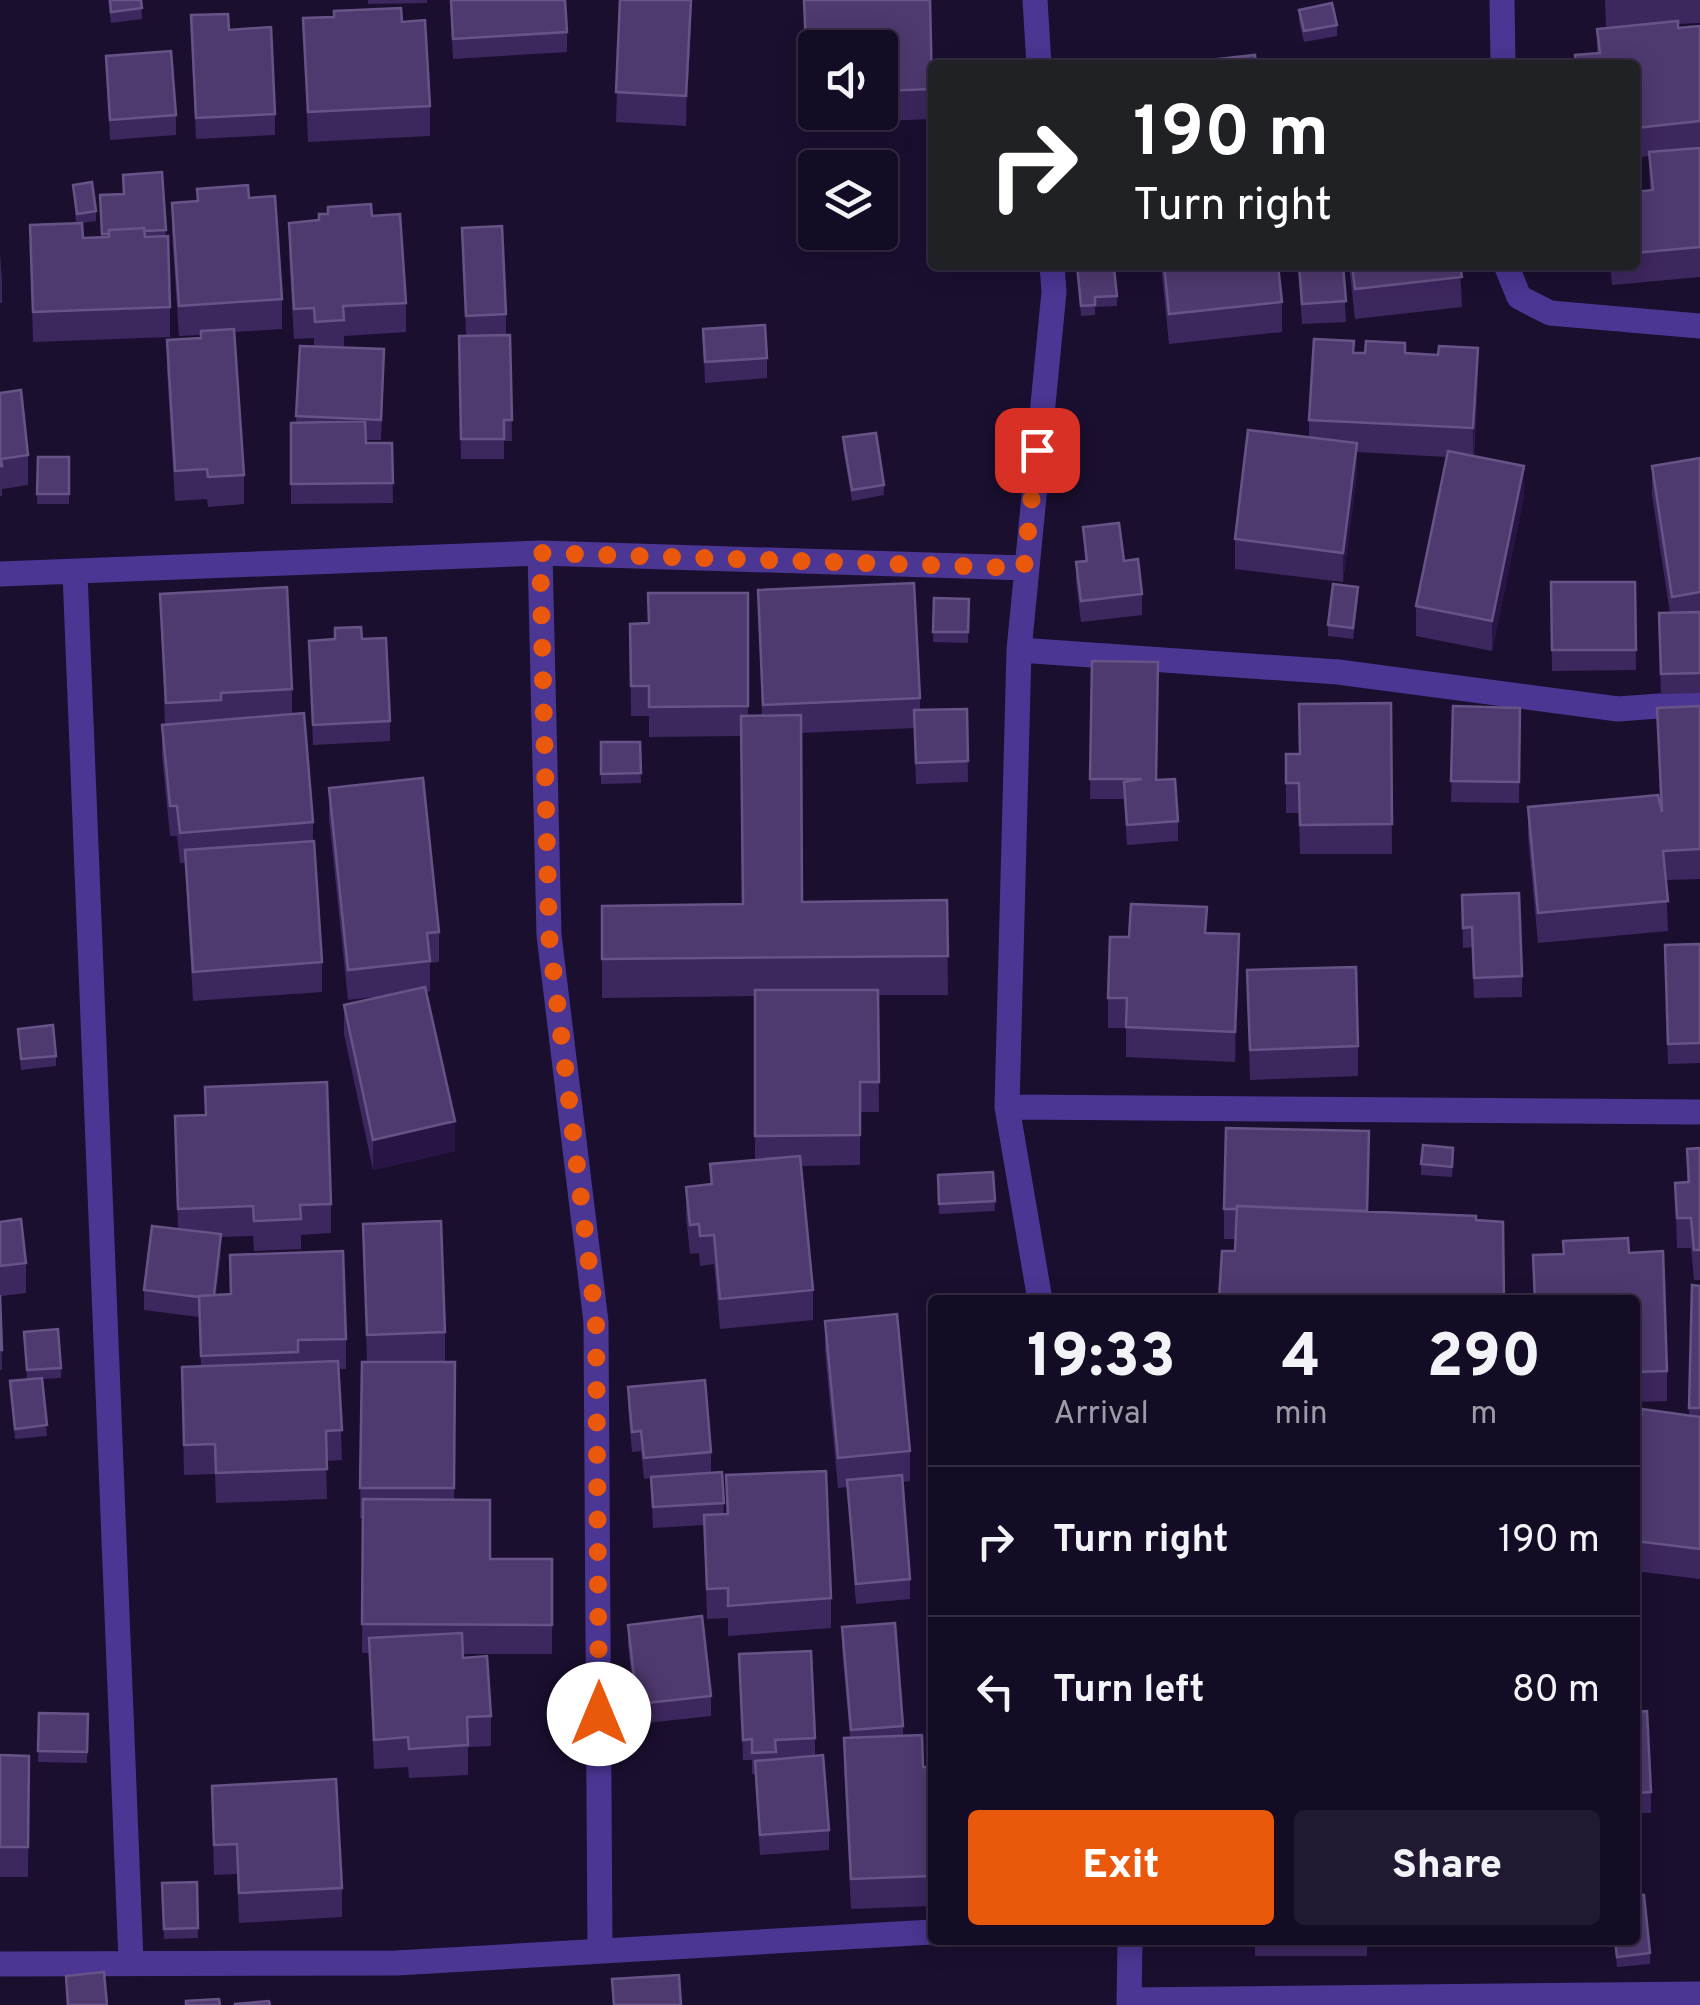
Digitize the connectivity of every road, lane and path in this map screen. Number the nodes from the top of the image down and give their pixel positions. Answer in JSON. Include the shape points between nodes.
{"nodes":[{"id":1,"x":1035,"y":0,"type":"edge"},
{"id":2,"x":1502,"y":0,"type":"edge"},
{"id":3,"x":1040,"y":60,"type":"edge"},
{"id":4,"x":1503,"y":60,"type":"edge"},
{"id":5,"x":1052,"y":270,"type":"edge"},
{"id":6,"x":1508,"y":270,"type":"edge"},
{"id":7,"x":1700,"y":326,"type":"edge"},
{"id":8,"x":540,"y":553,"type":"junction"},
{"id":9,"x":1024,"y":568,"type":"junction"},
{"id":10,"x":75,"y":573,"type":"junction"},
{"id":11,"x":0,"y":574,"type":"edge"},
{"id":12,"x":1019,"y":650,"type":"junction"},
{"id":13,"x":1700,"y":703,"type":"edge"},
{"id":14,"x":1007,"y":1106,"type":"junction"},
{"id":15,"x":1700,"y":1112,"type":"edge"},
{"id":16,"x":1039,"y":1295,"type":"edge"},
{"id":17,"x":928,"y":1932,"type":"edge"},
{"id":18,"x":1130,"y":1945,"type":"edge"},
{"id":19,"x":600,"y":1950,"type":"junction"},
{"id":20,"x":131,"y":1961,"type":"junction"},
{"id":21,"x":0,"y":1964,"type":"edge"},
{"id":22,"x":1700,"y":1994,"type":"edge"},
{"id":23,"x":1671,"y":2001,"type":"edge"},
{"id":24,"x":1129,"y":2002,"type":"edge"}],
"edges":[{"from":1,"to":3,"type":"street"},
{"from":2,"to":4,"type":"street"},
{"from":5,"to":9,"type":"street"},
{"from":6,"to":7,"type":"street","via":[[1519,297],[1550,314]]},
{"from":8,"to":9,"type":"street"},
{"from":8,"to":10,"type":"street"},
{"from":8,"to":19,"type":"street","via":[[549,935],[596,1322]]},
{"from":9,"to":12,"type":"street"},
{"from":10,"to":11,"type":"street"},
{"from":10,"to":20,"type":"street"},
{"from":12,"to":13,"type":"street","via":[[1338,672],[1618,708]]},
{"from":12,"to":14,"type":"street"},
{"from":14,"to":15,"type":"street"},
{"from":14,"to":16,"type":"street"},
{"from":17,"to":19,"type":"street"},
{"from":18,"to":24,"type":"street"},
{"from":19,"to":20,"type":"street","via":[[396,1963]]},
{"from":20,"to":21,"type":"street"},
{"from":22,"to":23,"type":"street"},
{"from":23,"to":24,"type":"street"}]}
